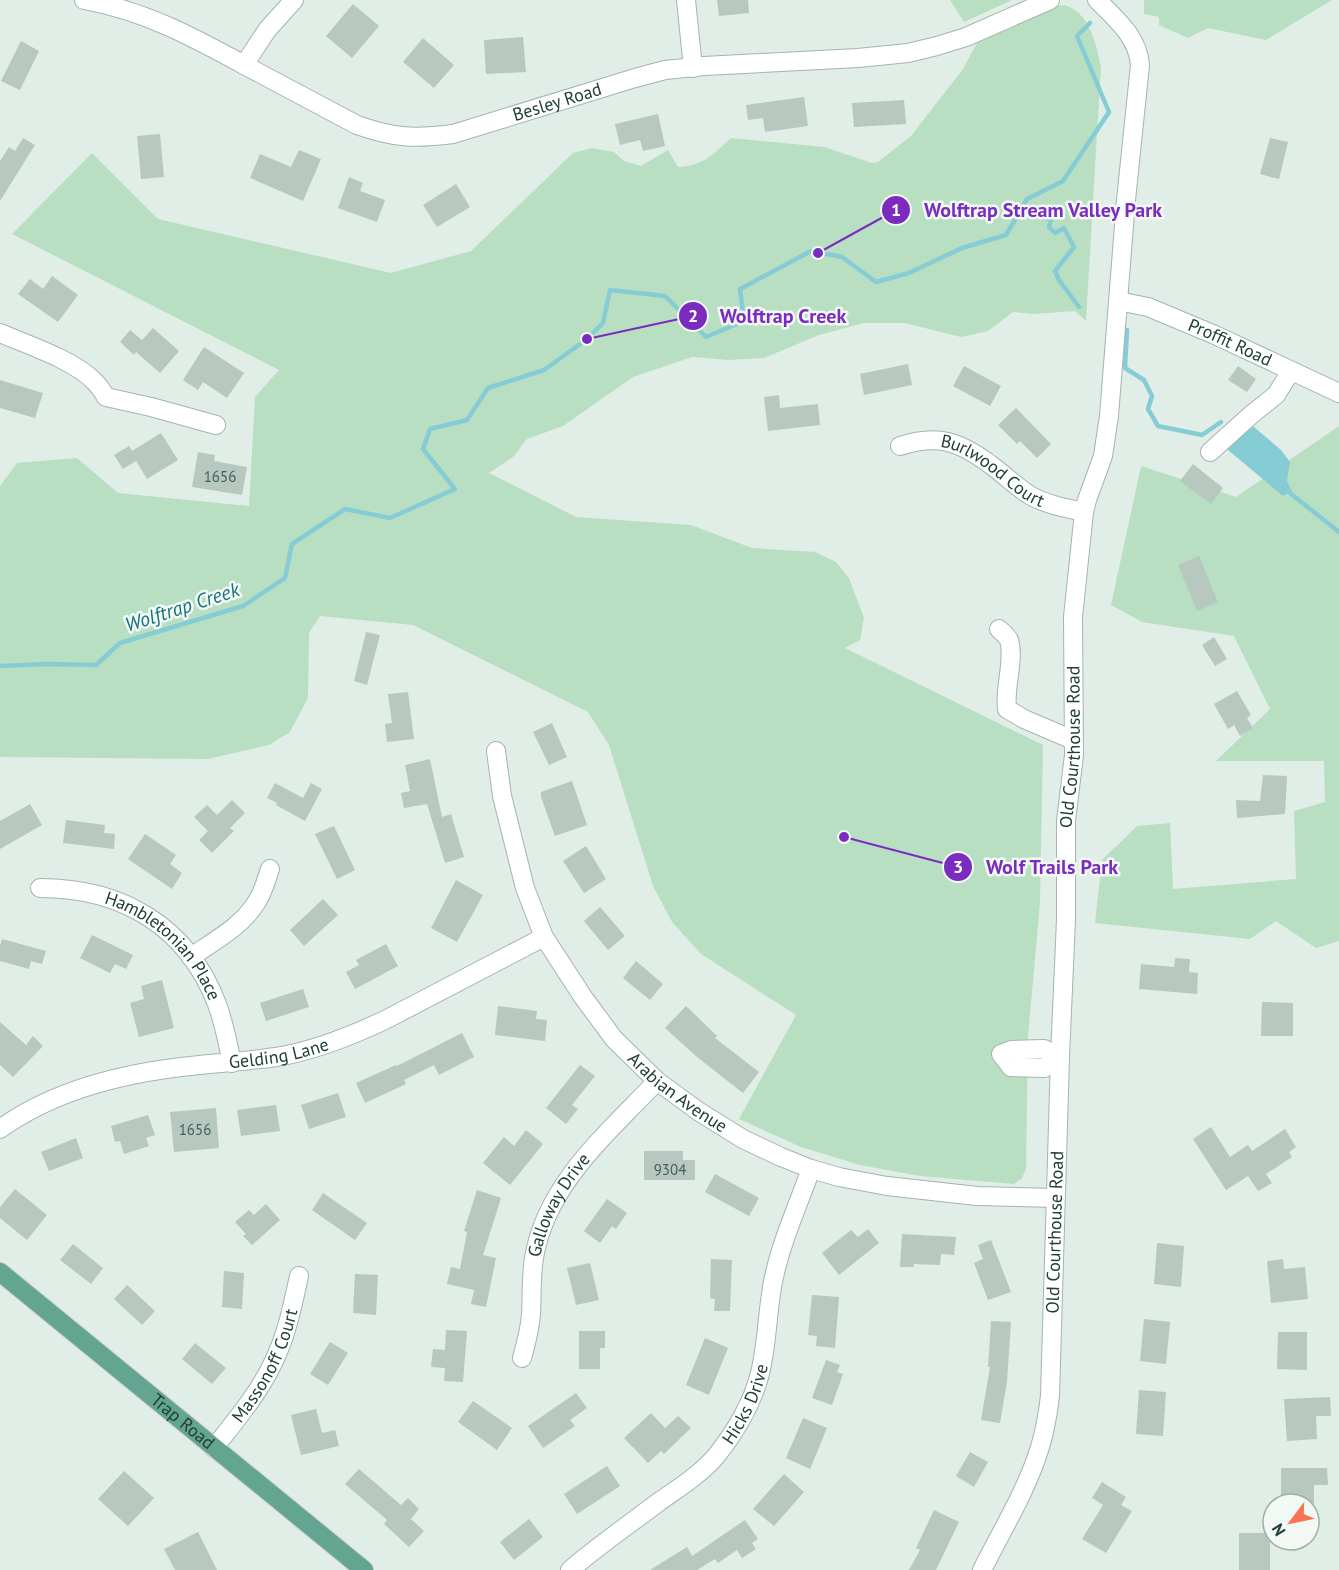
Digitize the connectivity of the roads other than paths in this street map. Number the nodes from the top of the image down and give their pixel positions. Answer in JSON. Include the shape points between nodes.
{"nodes":[{"id":1,"x":84,"y":0,"type":"edge"},
{"id":2,"x":294,"y":0,"type":"edge"},
{"id":3,"x":686,"y":0,"type":"edge"},
{"id":4,"x":1050,"y":0,"type":"edge"},
{"id":5,"x":1097,"y":0,"type":"edge"},
{"id":6,"x":244,"y":65,"type":"junction"},
{"id":7,"x":693,"y":68,"type":"junction"},
{"id":8,"x":1118,"y":302,"type":"junction"},
{"id":9,"x":0,"y":333,"type":"edge"},
{"id":10,"x":1291,"y":371,"type":"junction"},
{"id":11,"x":1339,"y":393,"type":"edge"},
{"id":12,"x":216,"y":425,"type":"dead end"},
{"id":13,"x":900,"y":446,"type":"dead end"},
{"id":14,"x":1210,"y":452,"type":"dead end"},
{"id":15,"x":1084,"y":512,"type":"junction"},
{"id":16,"x":999,"y":629,"type":"dead end"},
{"id":17,"x":1073,"y":740,"type":"junction"},
{"id":18,"x":496,"y":751,"type":"dead end"},
{"id":19,"x":270,"y":869,"type":"dead end"},
{"id":20,"x":40,"y":888,"type":"dead end"},
{"id":21,"x":544,"y":938,"type":"junction"},
{"id":22,"x":192,"y":957,"type":"junction"},
{"id":23,"x":232,"y":1063,"type":"junction"},
{"id":24,"x":657,"y":1081,"type":"junction"},
{"id":25,"x":0,"y":1129,"type":"edge"},
{"id":26,"x":811,"y":1169,"type":"junction"},
{"id":27,"x":1055,"y":1198,"type":"junction"},
{"id":28,"x":0,"y":1272,"type":"edge"},
{"id":29,"x":299,"y":1276,"type":"dead end"},
{"id":30,"x":522,"y":1358,"type":"dead end"},
{"id":31,"x":214,"y":1449,"type":"junction"},
{"id":32,"x":364,"y":1570,"type":"edge"},
{"id":33,"x":570,"y":1570,"type":"edge"},
{"id":34,"x":982,"y":1570,"type":"edge"}],
"edges":[{"from":1,"to":6,"type":"street","name":"Besley Road","via":[[161,22]]},
{"from":2,"to":6,"type":"street","via":[[267,30]]},
{"from":3,"to":7,"type":"street"},
{"from":4,"to":7,"type":"street","name":"Besley Road","via":[[966,37],[908,53]]},
{"from":5,"to":8,"type":"street","name":"Old Courthouse Road","via":[[1128,32],[1140,65]]},
{"from":6,"to":7,"type":"street","name":"Besley Road","via":[[357,125],[402,137],[453,134],[635,78]]},
{"from":8,"to":10,"type":"street","name":"Proffit Road","via":[[1148,306]]},
{"from":8,"to":15,"type":"street","name":"Old Courthouse Road","via":[[1103,456]]},
{"from":9,"to":12,"type":"street","via":[[72,364],[96,383],[106,397]]},
{"from":10,"to":11,"type":"street","name":"Proffit Road"},
{"from":10,"to":14,"type":"street","via":[[1276,395]]},
{"from":13,"to":15,"type":"street","name":"Burlwood Court","via":[[932,439],[950,441],[991,465],[1032,497]]},
{"from":15,"to":17,"type":"street","name":"Old Courthouse Road","via":[[1073,617]]},
{"from":16,"to":17,"type":"street","via":[[1008,637],[1011,650],[1007,709]]},
{"from":17,"to":27,"type":"street","name":"Old Courthouse Road","via":[[1066,821]]},
{"from":18,"to":21,"type":"street","name":"Arabian Avenue","via":[[502,796],[525,888]]},
{"from":19,"to":22,"type":"street","via":[[256,903],[244,918]]},
{"from":20,"to":22,"type":"street","name":"Hambletonian Place","via":[[91,893],[116,900],[158,923]]},
{"from":21,"to":23,"type":"street","name":"Gelding Lane","via":[[360,1031],[279,1056]]},
{"from":21,"to":24,"type":"street","name":"Arabian Avenue","via":[[614,1039]]},
{"from":22,"to":23,"type":"street","name":"Hambletonian Place","via":[[217,1004]]},
{"from":23,"to":25,"type":"street","name":"Gelding Lane","via":[[123,1077],[42,1103]]},
{"from":24,"to":26,"type":"street","name":"Arabian Avenue","via":[[743,1139]]},
{"from":24,"to":30,"type":"street","name":"Galloway Drive","via":[[581,1161],[549,1208],[534,1258],[531,1315]]},
{"from":26,"to":27,"type":"street","name":"Arabian Avenue","via":[[887,1186],[978,1196]]},
{"from":26,"to":33,"type":"street","name":"Hicks Drive","via":[[780,1251],[756,1387],[734,1432],[696,1475]]},
{"from":27,"to":34,"type":"street","name":"Old Courthouse Road","via":[[1047,1414],[1032,1468]]},
{"from":28,"to":31,"type":"main road","name":"Trap Road"},
{"from":29,"to":31,"type":"street","name":"Massonoff Court","via":[[275,1359],[262,1385]]},
{"from":31,"to":32,"type":"main road","name":"Trap Road"}]}
